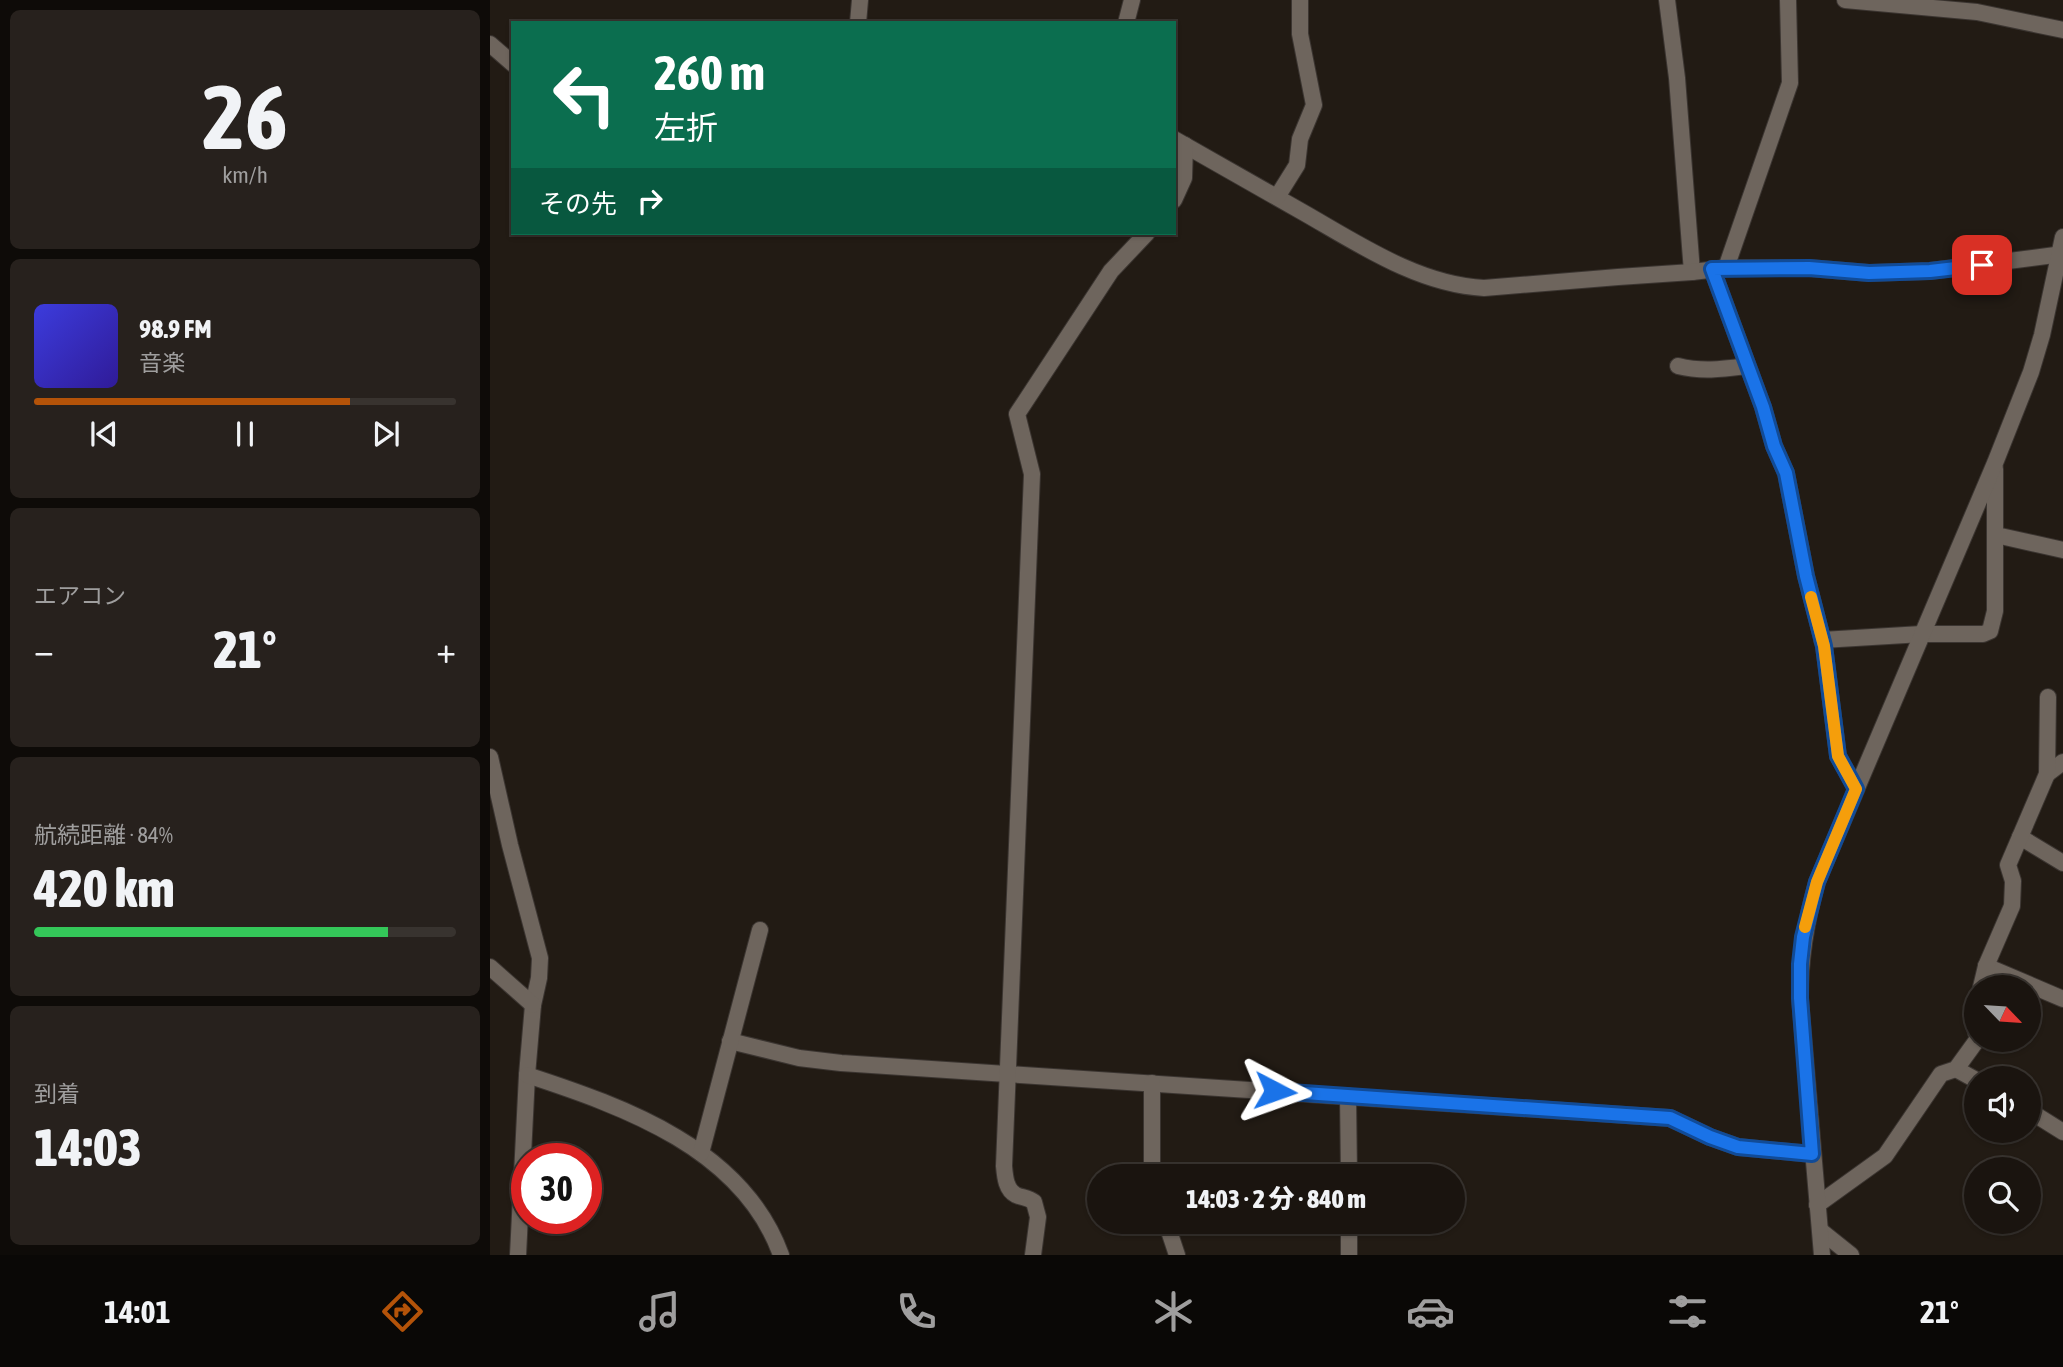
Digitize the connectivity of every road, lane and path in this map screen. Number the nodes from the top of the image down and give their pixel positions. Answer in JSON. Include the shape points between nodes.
{"nodes":[{"id":1,"x":860,"y":0,"type":"edge"},
{"id":2,"x":1132,"y":0,"type":"edge"},
{"id":3,"x":1300,"y":0,"type":"edge"},
{"id":4,"x":1667,"y":0,"type":"edge"},
{"id":5,"x":1788,"y":0,"type":"edge"},
{"id":6,"x":1845,"y":0,"type":"edge"},
{"id":7,"x":858,"y":21,"type":"edge"},
{"id":8,"x":1127,"y":21,"type":"edge"},
{"id":9,"x":2063,"y":30,"type":"edge"},
{"id":10,"x":490,"y":44,"type":"edge"},
{"id":11,"x":511,"y":62,"type":"edge"},
{"id":12,"x":1180,"y":142,"type":"edge"},
{"id":13,"x":1176,"y":196,"type":"edge"},
{"id":14,"x":1277,"y":197,"type":"junction"},
{"id":15,"x":1145,"y":235,"type":"edge"},
{"id":16,"x":2063,"y":237,"type":"edge"},
{"id":17,"x":2061,"y":254,"type":"edge"},
{"id":18,"x":1719,"y":268,"type":"junction"},
{"id":19,"x":1692,"y":272,"type":"junction"},
{"id":20,"x":1678,"y":366,"type":"dead end"},
{"id":21,"x":1747,"y":366,"type":"junction"},
{"id":22,"x":1994,"y":463,"type":"junction"},
{"id":23,"x":1996,"y":535,"type":"junction"},
{"id":24,"x":2063,"y":550,"type":"edge"},
{"id":25,"x":1922,"y":634,"type":"junction"},
{"id":26,"x":1822,"y":640,"type":"junction"},
{"id":27,"x":2048,"y":697,"type":"dead end"},
{"id":28,"x":490,"y":757,"type":"edge"},
{"id":29,"x":2063,"y":762,"type":"edge"},
{"id":30,"x":2048,"y":774,"type":"junction"},
{"id":31,"x":1856,"y":789,"type":"junction"},
{"id":32,"x":2020,"y":837,"type":"junction"},
{"id":33,"x":2063,"y":863,"type":"edge"},
{"id":34,"x":760,"y":930,"type":"dead end"},
{"id":35,"x":490,"y":967,"type":"edge"},
{"id":36,"x":1986,"y":967,"type":"junction"},
{"id":37,"x":1984,"y":975,"type":"edge"},
{"id":38,"x":2063,"y":999,"type":"edge"},
{"id":39,"x":533,"y":1005,"type":"junction"},
{"id":40,"x":730,"y":1041,"type":"junction"},
{"id":41,"x":1968,"y":1052,"type":"edge"},
{"id":42,"x":1956,"y":1069,"type":"junction"},
{"id":43,"x":1007,"y":1073,"type":"junction"},
{"id":44,"x":1964,"y":1073,"type":"edge"},
{"id":45,"x":527,"y":1075,"type":"junction"},
{"id":46,"x":1152,"y":1083,"type":"junction"},
{"id":47,"x":1348,"y":1096,"type":"junction"},
{"id":48,"x":2041,"y":1118,"type":"edge"},
{"id":49,"x":2063,"y":1132,"type":"edge"},
{"id":50,"x":701,"y":1153,"type":"junction"},
{"id":51,"x":1812,"y":1154,"type":"junction"},
{"id":52,"x":1152,"y":1164,"type":"edge"},
{"id":53,"x":1349,"y":1164,"type":"edge"},
{"id":54,"x":1817,"y":1205,"type":"junction"},
{"id":55,"x":1821,"y":1231,"type":"junction"},
{"id":56,"x":1171,"y":1234,"type":"edge"},
{"id":57,"x":1349,"y":1234,"type":"edge"},
{"id":58,"x":518,"y":1255,"type":"edge"},
{"id":59,"x":781,"y":1255,"type":"edge"},
{"id":60,"x":1032,"y":1255,"type":"edge"},
{"id":61,"x":1177,"y":1255,"type":"edge"},
{"id":62,"x":1349,"y":1255,"type":"edge"},
{"id":63,"x":1822,"y":1255,"type":"edge"},
{"id":64,"x":1851,"y":1255,"type":"edge"}],
"edges":[{"from":1,"to":7,"type":"street"},
{"from":2,"to":8,"type":"street"},
{"from":3,"to":14,"type":"street","via":[[1300,34],[1314,105],[1300,139],[1297,165]]},
{"from":4,"to":19,"type":"street"},
{"from":5,"to":18,"type":"street","via":[[1790,83]]},
{"from":6,"to":9,"type":"street","via":[[1977,12]]},
{"from":10,"to":11,"type":"street"},
{"from":12,"to":13,"type":"street","via":[[1184,178]]},
{"from":12,"to":14,"type":"street"},
{"from":14,"to":19,"type":"street","via":[[1407,268],[1464,288]]},
{"from":15,"to":43,"type":"street","via":[[1111,271],[1017,414],[1032,474]]},
{"from":16,"to":17,"type":"street"},
{"from":17,"to":18,"type":"street","via":[[1918,272]]},
{"from":17,"to":22,"type":"street","via":[[2031,372]]},
{"from":18,"to":19,"type":"street"},
{"from":18,"to":21,"type":"street"},
{"from":20,"to":21,"type":"street","via":[[1712,370]]},
{"from":21,"to":26,"type":"street","via":[[1786,473]]},
{"from":22,"to":23,"type":"street"},
{"from":22,"to":25,"type":"street"},
{"from":23,"to":24,"type":"street"},
{"from":23,"to":25,"type":"street","via":[[1995,611],[1990,631]]},
{"from":25,"to":26,"type":"street"},
{"from":25,"to":31,"type":"street"},
{"from":26,"to":31,"type":"street","via":[[1838,756]]},
{"from":27,"to":30,"type":"street"},
{"from":28,"to":39,"type":"street","via":[[540,958]]},
{"from":29,"to":30,"type":"street"},
{"from":30,"to":32,"type":"street"},
{"from":31,"to":51,"type":"street","via":[[1817,882],[1803,937],[1800,998]]},
{"from":32,"to":33,"type":"street"},
{"from":32,"to":36,"type":"street","via":[[2008,865],[2012,906]]},
{"from":34,"to":40,"type":"street"},
{"from":35,"to":39,"type":"street"},
{"from":36,"to":37,"type":"street"},
{"from":36,"to":38,"type":"street"},
{"from":39,"to":45,"type":"street"},
{"from":40,"to":43,"type":"street","via":[[799,1059]]},
{"from":40,"to":50,"type":"street"},
{"from":41,"to":42,"type":"street"},
{"from":42,"to":44,"type":"street"},
{"from":42,"to":54,"type":"street","via":[[1941,1074],[1885,1156]]},
{"from":43,"to":46,"type":"street"},
{"from":43,"to":60,"type":"street","via":[[1005,1180],[1015,1194],[1034,1202],[1038,1217]]},
{"from":45,"to":50,"type":"street","via":[[624,1110]]},
{"from":45,"to":58,"type":"street"},
{"from":46,"to":47,"type":"street"},
{"from":46,"to":52,"type":"street"},
{"from":47,"to":51,"type":"street","via":[[1670,1118],[1738,1147]]},
{"from":47,"to":53,"type":"street"},
{"from":48,"to":49,"type":"street"},
{"from":50,"to":59,"type":"street","via":[[759,1212]]},
{"from":51,"to":54,"type":"street"},
{"from":54,"to":55,"type":"street"},
{"from":55,"to":63,"type":"street"},
{"from":55,"to":64,"type":"street"},
{"from":56,"to":61,"type":"street"},
{"from":57,"to":62,"type":"street"}]}
